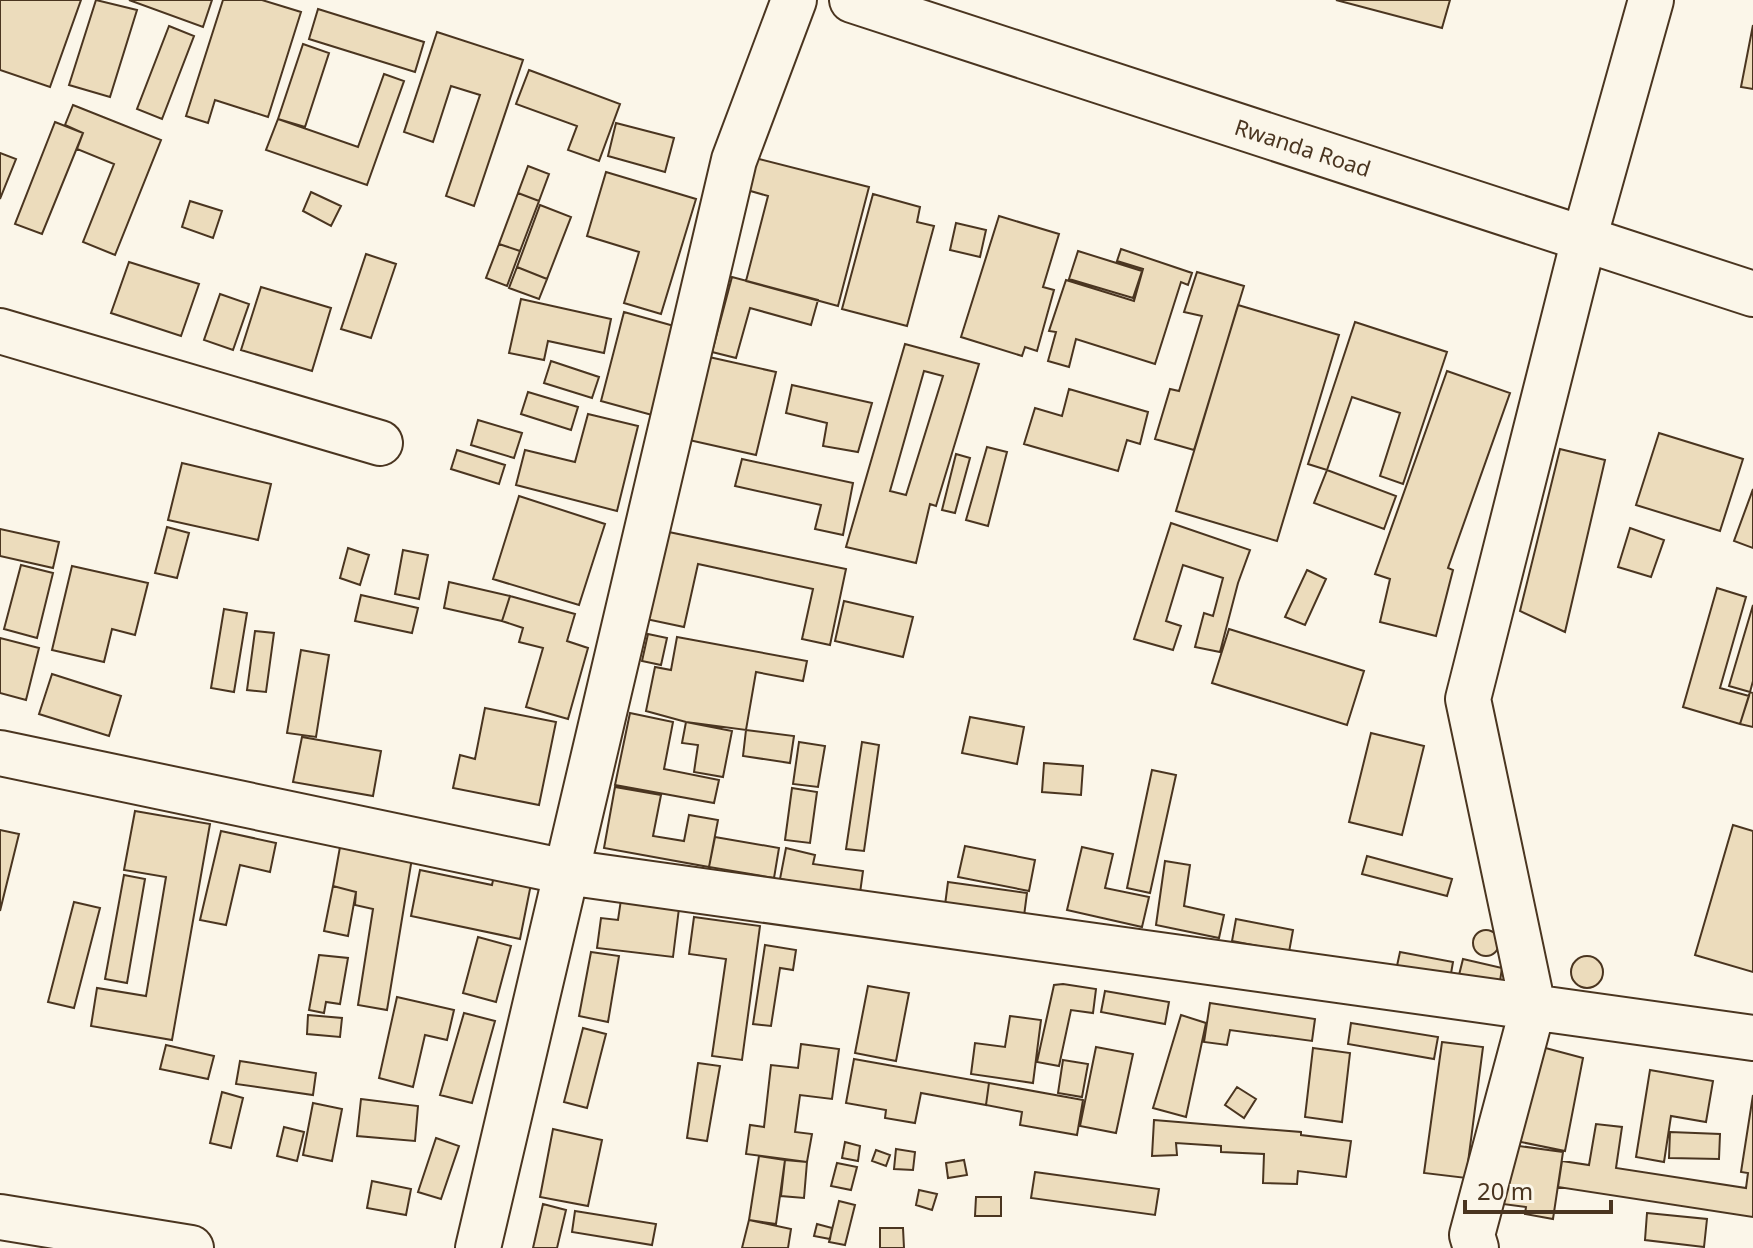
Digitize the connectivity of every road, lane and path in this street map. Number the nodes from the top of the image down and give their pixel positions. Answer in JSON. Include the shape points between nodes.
{"nodes":[{"id":1,"x":794,"y":0,"type":"edge"},
{"id":2,"x":852,"y":0,"type":"edge"},
{"id":3,"x":1651,"y":0,"type":"edge"},
{"id":4,"x":1584,"y":239,"type":"junction"},
{"id":5,"x":1753,"y":294,"type":"edge"},
{"id":6,"x":0,"y":331,"type":"edge"},
{"id":7,"x":380,"y":443,"type":"dead end"},
{"id":8,"x":0,"y":753,"type":"edge"},
{"id":9,"x":566,"y":872,"type":"junction"},
{"id":10,"x":1533,"y":1007,"type":"junction"},
{"id":11,"x":1753,"y":1038,"type":"edge"},
{"id":12,"x":0,"y":1217,"type":"edge"},
{"id":13,"x":191,"y":1248,"type":"edge"},
{"id":14,"x":478,"y":1248,"type":"edge"},
{"id":15,"x":1476,"y":1248,"type":"edge"}],
"edges":[{"from":1,"to":9,"type":"main road","via":[[734,160]]},
{"from":2,"to":4,"type":"main road","name":"Rwanda Road"},
{"from":3,"to":4,"type":"main road"},
{"from":4,"to":5,"type":"main road","name":"Rwanda Road"},
{"from":4,"to":10,"type":"main road","via":[[1468,699]]},
{"from":6,"to":7,"type":"main road"},
{"from":8,"to":9,"type":"main road"},
{"from":9,"to":10,"type":"main road"},
{"from":9,"to":14,"type":"main road"},
{"from":10,"to":11,"type":"main road"},
{"from":10,"to":15,"type":"main road","via":[[1472,1235]]},
{"from":12,"to":13,"type":"main road"}]}
